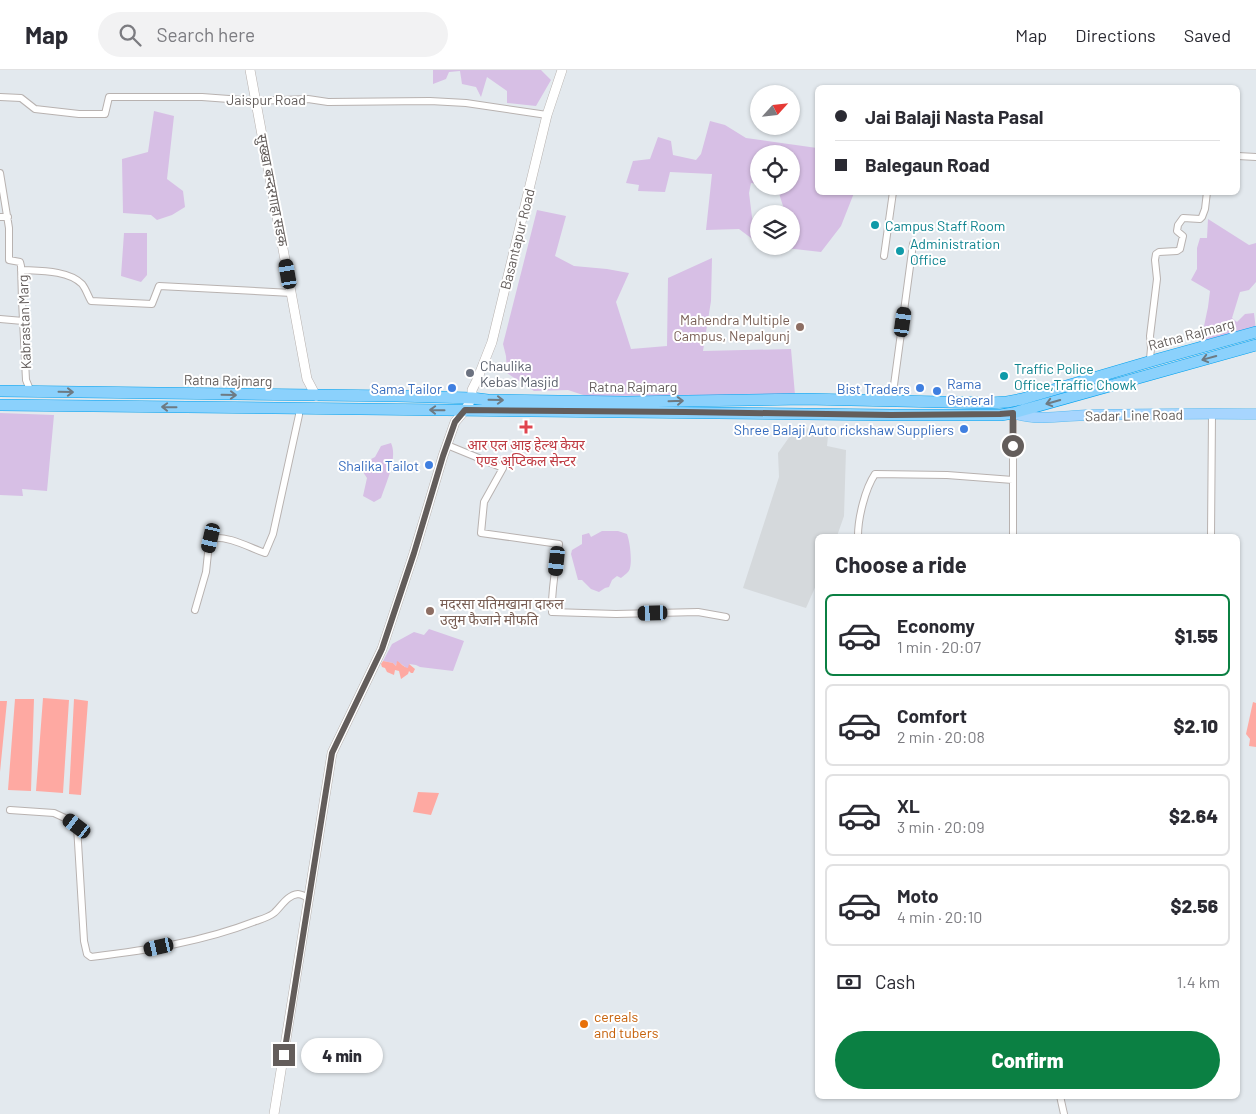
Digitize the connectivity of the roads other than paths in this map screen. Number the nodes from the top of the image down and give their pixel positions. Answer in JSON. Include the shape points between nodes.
{"nodes":[{"id":1,"x":250,"y":70,"type":"edge"},
{"id":2,"x":562,"y":70,"type":"edge"},
{"id":3,"x":0,"y":97,"type":"edge"},
{"id":4,"x":256,"y":101,"type":"junction"},
{"id":5,"x":547,"y":115,"type":"junction"},
{"id":6,"x":1240,"y":156,"type":"edge"},
{"id":7,"x":1256,"y":158,"type":"edge"},
{"id":8,"x":0,"y":173,"type":"edge"},
{"id":9,"x":893,"y":195,"type":"edge"},
{"id":10,"x":1207,"y":195,"type":"edge"},
{"id":11,"x":0,"y":217,"type":"edge"},
{"id":12,"x":8,"y":217,"type":"junction"},
{"id":13,"x":914,"y":244,"type":"dead end"},
{"id":14,"x":884,"y":256,"type":"dead end"},
{"id":15,"x":0,"y":260,"type":"edge"},
{"id":16,"x":9,"y":260,"type":"junction"},
{"id":17,"x":22,"y":270,"type":"junction"},
{"id":18,"x":292,"y":293,"type":"junction"},
{"id":19,"x":0,"y":319,"type":"edge"},
{"id":20,"x":23,"y":321,"type":"junction"},
{"id":21,"x":1256,"y":332,"type":"edge"},
{"id":22,"x":1256,"y":345,"type":"edge"},
{"id":23,"x":1155,"y":360,"type":"junction"},
{"id":24,"x":0,"y":391,"type":"edge"},
{"id":25,"x":31,"y":392,"type":"junction"},
{"id":26,"x":316,"y":396,"type":"junction"},
{"id":27,"x":897,"y":400,"type":"junction"},
{"id":28,"x":0,"y":404,"type":"edge"},
{"id":29,"x":468,"y":404,"type":"junction"},
{"id":30,"x":299,"y":408,"type":"junction"},
{"id":31,"x":1013,"y":413,"type":"junction"},
{"id":32,"x":1212,"y":414,"type":"junction"},
{"id":33,"x":1256,"y":414,"type":"edge"},
{"id":34,"x":447,"y":445,"type":"junction"},
{"id":35,"x":1013,"y":480,"type":"junction"},
{"id":36,"x":858,"y":534,"type":"edge"},
{"id":37,"x":1013,"y":534,"type":"edge"},
{"id":38,"x":1211,"y":534,"type":"edge"},
{"id":39,"x":196,"y":610,"type":"dead end"},
{"id":40,"x":726,"y":617,"type":"dead end"},
{"id":41,"x":10,"y":810,"type":"dead end"},
{"id":42,"x":309,"y":898,"type":"junction"},
{"id":43,"x":1061,"y":1099,"type":"edge"},
{"id":44,"x":274,"y":1114,"type":"edge"},
{"id":45,"x":1064,"y":1114,"type":"edge"}],
"edges":[{"from":1,"to":4,"type":"street","name":"सुख्खा बन्दरगाहा सडक"},
{"from":2,"to":5,"type":"street","name":"Basantapur Road"},
{"from":3,"to":4,"type":"street","name":"Jaispur Road","via":[[21,98],[35,109],[79,114],[105,114],[110,97],[202,97]]},
{"from":4,"to":5,"type":"street","name":"Jaispur Road","via":[[457,102]]},
{"from":4,"to":18,"type":"street","name":"सुख्खा बन्दरगाहा सडक"},
{"from":5,"to":29,"type":"street","name":"Basantapur Road","via":[[492,342]]},
{"from":6,"to":7,"type":"street"},
{"from":8,"to":12,"type":"street","name":"Kabrastan Marg"},
{"from":9,"to":14,"type":"street"},
{"from":10,"to":23,"type":"street","via":[[1204,215],[1200,219],[1183,218],[1178,225],[1177,231],[1183,236],[1180,249],[1156,254],[1150,336],[1150,359]]},
{"from":11,"to":12,"type":"street"},
{"from":12,"to":16,"type":"street","name":"Kabrastan Marg"},
{"from":13,"to":27,"type":"street","via":[[892,400]]},
{"from":15,"to":16,"type":"street"},
{"from":16,"to":17,"type":"street","name":"Kabrastan Marg","via":[[20,262]]},
{"from":17,"to":18,"type":"street","via":[[72,277],[82,285],[91,301],[152,304],[159,286]]},
{"from":17,"to":20,"type":"street","name":"Kabrastan Marg"},
{"from":18,"to":26,"type":"street","name":"सुख्खा बन्दरगाहा सडक","via":[[307,378]]},
{"from":19,"to":20,"type":"street"},
{"from":20,"to":25,"type":"street","name":"Kabrastan Marg","via":[[26,380]]},
{"from":21,"to":23,"type":"highway","name":"Ratna Rajmarg"},
{"from":22,"to":31,"type":"highway","name":"Ratna Rajmarg","one_way":true},
{"from":23,"to":27,"type":"highway","name":"Ratna Rajmarg","via":[[1006,402]]},
{"from":24,"to":25,"type":"highway","name":"Ratna Rajmarg"},
{"from":25,"to":26,"type":"highway","name":"Ratna Rajmarg","one_way":true},
{"from":26,"to":29,"type":"highway","name":"Ratna Rajmarg"},
{"from":29,"to":27,"type":"highway","name":"Ratna Rajmarg","one_way":true,"via":[[488,400]]},
{"from":30,"to":28,"type":"highway","name":"Ratna Rajmarg","one_way":true},
{"from":29,"to":30,"type":"highway","name":"Ratna Rajmarg","one_way":true},
{"from":29,"to":31,"type":"highway","name":"Ratna Rajmarg","via":[[685,412]]},
{"from":29,"to":34,"type":"street","name":"Basantapur Road","via":[[455,422]]},
{"from":30,"to":39,"type":"street","via":[[273,534],[265,553],[239,542],[211,538]]},
{"from":31,"to":32,"type":"main road","name":"Sadar Line Road","via":[[1034,418]]},
{"from":31,"to":35,"type":"street"},
{"from":32,"to":33,"type":"main road","name":"Sadar Line Road"},
{"from":32,"to":38,"type":"street"},
{"from":34,"to":40,"type":"street","via":[[503,468],[484,502],[481,533],[559,544],[552,612],[698,612]]},
{"from":34,"to":42,"type":"street","name":"Basantapur Road","via":[[382,649],[332,753]]},
{"from":35,"to":36,"type":"street","via":[[875,474],[862,507]]},
{"from":35,"to":37,"type":"street"},
{"from":41,"to":42,"type":"street","via":[[54,813],[77,826],[84,942],[86,954],[91,957],[177,945],[213,936],[272,914],[290,897],[298,894]]},
{"from":42,"to":44,"type":"street","name":"Basantapur Road"},
{"from":43,"to":45,"type":"street"}]}
